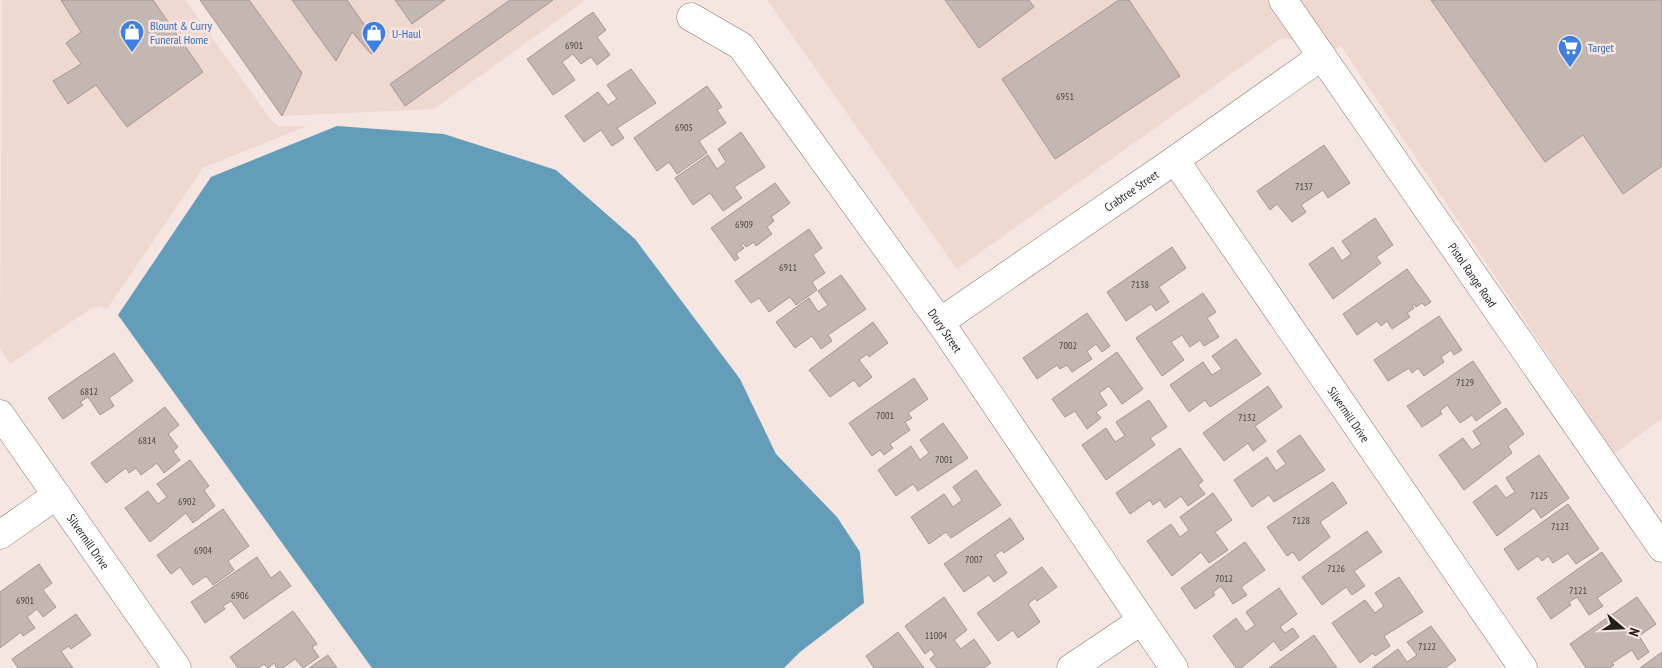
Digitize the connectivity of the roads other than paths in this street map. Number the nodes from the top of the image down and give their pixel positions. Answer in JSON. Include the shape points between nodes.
{"nodes":[{"id":1,"x":1283,"y":0,"type":"edge"},
{"id":2,"x":691,"y":17,"type":"dead end"},
{"id":3,"x":1322,"y":56,"type":"junction"},
{"id":4,"x":1175,"y":160,"type":"junction"},
{"id":5,"x":940,"y":322,"type":"junction"},
{"id":6,"x":0,"y":414,"type":"edge"},
{"id":7,"x":57,"y":495,"type":"junction"},
{"id":8,"x":0,"y":535,"type":"edge"},
{"id":9,"x":1662,"y":548,"type":"edge"},
{"id":10,"x":1141,"y":621,"type":"junction"},
{"id":11,"x":177,"y":668,"type":"edge"},
{"id":12,"x":1072,"y":668,"type":"edge"},
{"id":13,"x":1174,"y":668,"type":"edge"},
{"id":14,"x":1523,"y":668,"type":"edge"}],
"edges":[{"from":1,"to":3,"type":"street","name":"Pistol Range Road"},
{"from":2,"to":5,"type":"street","name":"Drury Street","via":[[740,46]]},
{"from":3,"to":4,"type":"street","name":"Crabtree Street"},
{"from":3,"to":9,"type":"street","name":"Pistol Range Road"},
{"from":4,"to":5,"type":"street","name":"Crabtree Street"},
{"from":4,"to":14,"type":"street","name":"Silvermill Drive"},
{"from":5,"to":10,"type":"street","name":"Drury Street"},
{"from":6,"to":7,"type":"street","name":"Silvermill Drive"},
{"from":7,"to":8,"type":"street"},
{"from":7,"to":11,"type":"street","name":"Silvermill Drive"},
{"from":10,"to":12,"type":"street"},
{"from":10,"to":13,"type":"street","name":"Drury Street"}]}
